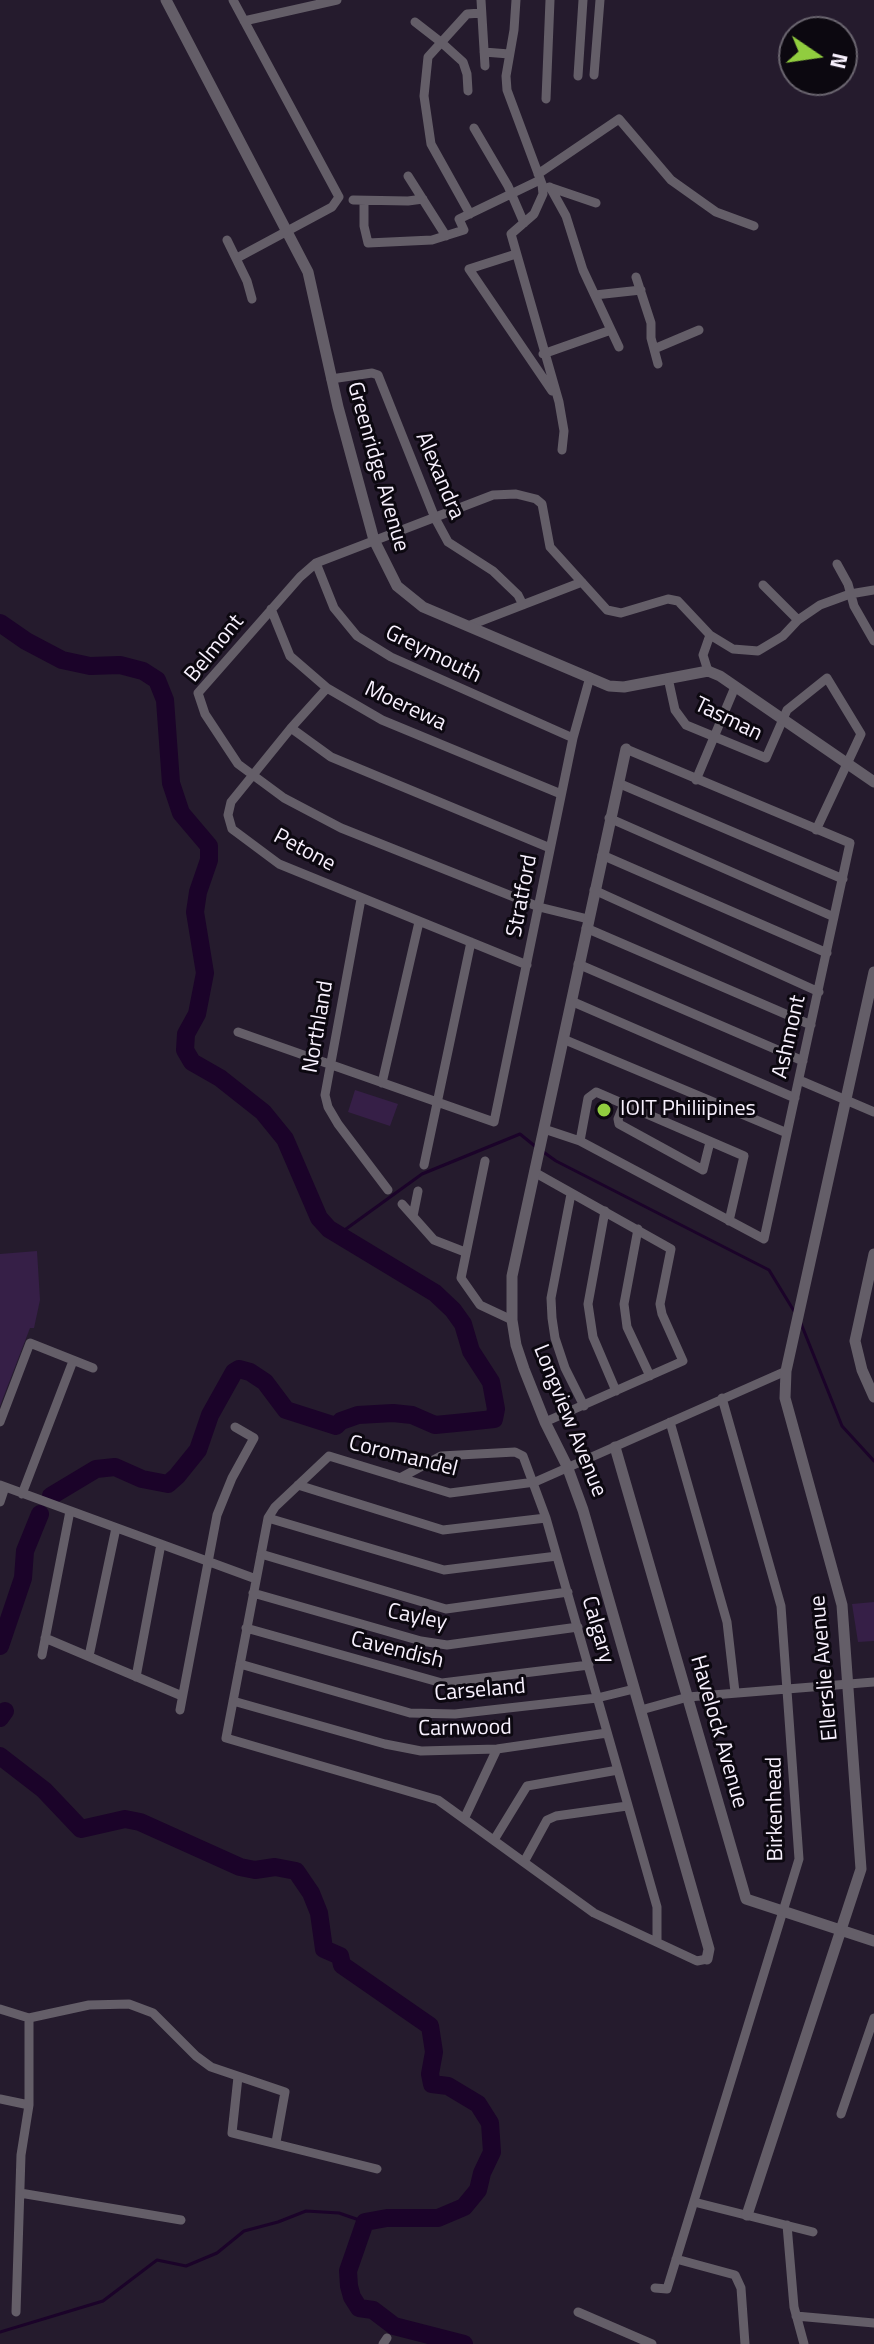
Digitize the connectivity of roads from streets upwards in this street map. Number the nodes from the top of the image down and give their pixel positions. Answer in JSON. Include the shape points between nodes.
{"nodes":[{"id":1,"x":166,"y":0,"type":"edge"},
{"id":2,"x":233,"y":0,"type":"edge"},
{"id":3,"x":337,"y":0,"type":"edge"},
{"id":4,"x":481,"y":0,"type":"edge"},
{"id":5,"x":516,"y":0,"type":"edge"},
{"id":6,"x":550,"y":0,"type":"edge"},
{"id":7,"x":583,"y":0,"type":"edge"},
{"id":8,"x":600,"y":0,"type":"edge"},
{"id":9,"x":310,"y":2,"type":"edge"},
{"id":10,"x":481,"y":13,"type":"junction"},
{"id":11,"x":244,"y":21,"type":"junction"},
{"id":12,"x":415,"y":22,"type":"dead end"},
{"id":13,"x":442,"y":43,"type":"junction"},
{"id":14,"x":484,"y":52,"type":"junction"},
{"id":15,"x":509,"y":54,"type":"junction"},
{"id":16,"x":485,"y":66,"type":"dead end"},
{"id":17,"x":594,"y":75,"type":"dead end"},
{"id":18,"x":578,"y":76,"type":"dead end"},
{"id":19,"x":468,"y":91,"type":"dead end"},
{"id":20,"x":546,"y":99,"type":"dead end"},
{"id":21,"x":474,"y":128,"type":"dead end"},
{"id":22,"x":408,"y":176,"type":"dead end"},
{"id":23,"x":543,"y":181,"type":"junction"},
{"id":24,"x":512,"y":195,"type":"junction"},
{"id":25,"x":423,"y":199,"type":"junction"},
{"id":26,"x":353,"y":200,"type":"dead end"},
{"id":27,"x":364,"y":202,"type":"junction"},
{"id":28,"x":596,"y":203,"type":"dead end"},
{"id":29,"x":470,"y":214,"type":"junction"},
{"id":30,"x":524,"y":223,"type":"junction"},
{"id":31,"x":754,"y":226,"type":"dead end"},
{"id":32,"x":288,"y":232,"type":"junction"},
{"id":33,"x":446,"y":236,"type":"junction"},
{"id":34,"x":227,"y":240,"type":"dead end"},
{"id":35,"x":516,"y":254,"type":"junction"},
{"id":36,"x":237,"y":258,"type":"junction"},
{"id":37,"x":636,"y":277,"type":"dead end"},
{"id":38,"x":641,"y":290,"type":"junction"},
{"id":39,"x":595,"y":295,"type":"junction"},
{"id":40,"x":252,"y":299,"type":"dead end"},
{"id":41,"x":611,"y":330,"type":"junction"},
{"id":42,"x":699,"y":330,"type":"dead end"},
{"id":43,"x":619,"y":347,"type":"dead end"},
{"id":44,"x":654,"y":349,"type":"junction"},
{"id":45,"x":543,"y":354,"type":"junction"},
{"id":46,"x":658,"y":364,"type":"dead end"},
{"id":47,"x":331,"y":379,"type":"junction"},
{"id":48,"x":559,"y":402,"type":"junction"},
{"id":49,"x":562,"y":450,"type":"dead end"},
{"id":50,"x":435,"y":518,"type":"junction"},
{"id":51,"x":374,"y":540,"type":"junction"},
{"id":52,"x":316,"y":563,"type":"junction"},
{"id":53,"x":837,"y":564,"type":"dead end"},
{"id":54,"x":582,"y":582,"type":"junction"},
{"id":55,"x":763,"y":585,"type":"dead end"},
{"id":56,"x":874,"y":590,"type":"edge"},
{"id":57,"x":850,"y":594,"type":"junction"},
{"id":58,"x":523,"y":605,"type":"junction"},
{"id":59,"x":271,"y":609,"type":"junction"},
{"id":60,"x":798,"y":620,"type":"junction"},
{"id":61,"x":468,"y":626,"type":"junction"},
{"id":62,"x":710,"y":635,"type":"junction"},
{"id":63,"x":874,"y":641,"type":"edge"},
{"id":64,"x":708,"y":671,"type":"junction"},
{"id":65,"x":590,"y":677,"type":"junction"},
{"id":66,"x":668,"y":678,"type":"junction"},
{"id":67,"x":735,"y":687,"type":"junction"},
{"id":68,"x":327,"y":688,"type":"junction"},
{"id":69,"x":782,"y":720,"type":"junction"},
{"id":70,"x":291,"y":728,"type":"junction"},
{"id":71,"x":714,"y":737,"type":"junction"},
{"id":72,"x":573,"y":738,"type":"junction"},
{"id":73,"x":626,"y":749,"type":"joint"},
{"id":74,"x":846,"y":764,"type":"junction"},
{"id":75,"x":252,"y":774,"type":"junction"},
{"id":76,"x":696,"y":780,"type":"junction"},
{"id":77,"x":874,"y":782,"type":"edge"},
{"id":78,"x":618,"y":783,"type":"junction"},
{"id":79,"x":561,"y":794,"type":"junction"},
{"id":80,"x":609,"y":818,"type":"junction"},
{"id":81,"x":816,"y":830,"type":"junction"},
{"id":82,"x":550,"y":848,"type":"junction"},
{"id":83,"x":602,"y":855,"type":"junction"},
{"id":84,"x":843,"y":879,"type":"junction"},
{"id":85,"x":594,"y":890,"type":"junction"},
{"id":86,"x":361,"y":899,"type":"junction"},
{"id":87,"x":539,"y":907,"type":"junction"},
{"id":88,"x":834,"y":917,"type":"junction"},
{"id":89,"x":419,"y":922,"type":"junction"},
{"id":90,"x":587,"y":923,"type":"junction"},
{"id":91,"x":471,"y":942,"type":"junction"},
{"id":92,"x":827,"y":953,"type":"junction"},
{"id":93,"x":578,"y":964,"type":"junction"},
{"id":94,"x":527,"y":965,"type":"junction"},
{"id":95,"x":874,"y":972,"type":"edge"},
{"id":96,"x":819,"y":992,"type":"junction"},
{"id":97,"x":571,"y":1001,"type":"junction"},
{"id":98,"x":811,"y":1025,"type":"junction"},
{"id":99,"x":238,"y":1032,"type":"dead end"},
{"id":100,"x":563,"y":1039,"type":"junction"},
{"id":101,"x":803,"y":1061,"type":"junction"},
{"id":102,"x":330,"y":1065,"type":"junction"},
{"id":103,"x":799,"y":1080,"type":"junction"},
{"id":104,"x":382,"y":1083,"type":"junction"},
{"id":105,"x":795,"y":1098,"type":"junction"},
{"id":106,"x":846,"y":1100,"type":"junction"},
{"id":107,"x":437,"y":1103,"type":"junction"},
{"id":108,"x":624,"y":1104,"type":"junction"},
{"id":109,"x":874,"y":1112,"type":"edge"},
{"id":110,"x":544,"y":1129,"type":"junction"},
{"id":111,"x":787,"y":1133,"type":"junction"},
{"id":112,"x":580,"y":1141,"type":"junction"},
{"id":113,"x":710,"y":1142,"type":"junction"},
{"id":114,"x":485,"y":1161,"type":"dead end"},
{"id":115,"x":424,"y":1165,"type":"dead end"},
{"id":116,"x":534,"y":1172,"type":"junction"},
{"id":117,"x":388,"y":1190,"type":"dead end"},
{"id":118,"x":418,"y":1191,"type":"dead end"},
{"id":119,"x":571,"y":1194,"type":"junction"},
{"id":120,"x":402,"y":1204,"type":"dead end"},
{"id":121,"x":605,"y":1211,"type":"junction"},
{"id":122,"x":413,"y":1216,"type":"junction"},
{"id":123,"x":729,"y":1221,"type":"junction"},
{"id":124,"x":638,"y":1229,"type":"junction"},
{"id":125,"x":465,"y":1252,"type":"junction"},
{"id":126,"x":874,"y":1254,"type":"edge"},
{"id":127,"x":869,"y":1296,"type":"edge"},
{"id":128,"x":512,"y":1320,"type":"junction"},
{"id":129,"x":73,"y":1361,"type":"junction"},
{"id":130,"x":93,"y":1368,"type":"dead end"},
{"id":131,"x":786,"y":1371,"type":"junction"},
{"id":132,"x":650,"y":1376,"type":"junction"},
{"id":133,"x":616,"y":1391,"type":"junction"},
{"id":134,"x":874,"y":1397,"type":"edge"},
{"id":135,"x":722,"y":1398,"type":"junction"},
{"id":136,"x":584,"y":1406,"type":"junction"},
{"id":137,"x":0,"y":1422,"type":"edge"},
{"id":138,"x":545,"y":1422,"type":"junction"},
{"id":139,"x":670,"y":1422,"type":"junction"},
{"id":140,"x":235,"y":1427,"type":"dead end"},
{"id":141,"x":615,"y":1447,"type":"junction"},
{"id":142,"x":567,"y":1466,"type":"junction"},
{"id":143,"x":400,"y":1478,"type":"junction"},
{"id":144,"x":535,"y":1482,"type":"junction"},
{"id":145,"x":298,"y":1485,"type":"junction"},
{"id":146,"x":3,"y":1486,"type":"edge"},
{"id":147,"x":22,"y":1494,"type":"junction"},
{"id":148,"x":0,"y":1502,"type":"edge"},
{"id":149,"x":70,"y":1511,"type":"junction"},
{"id":150,"x":268,"y":1518,"type":"junction"},
{"id":151,"x":546,"y":1518,"type":"junction"},
{"id":152,"x":116,"y":1528,"type":"junction"},
{"id":153,"x":161,"y":1544,"type":"junction"},
{"id":154,"x":261,"y":1554,"type":"junction"},
{"id":155,"x":557,"y":1556,"type":"junction"},
{"id":156,"x":208,"y":1562,"type":"junction"},
{"id":157,"x":256,"y":1579,"type":"junction"},
{"id":158,"x":568,"y":1592,"type":"junction"},
{"id":159,"x":253,"y":1593,"type":"junction"},
{"id":160,"x":578,"y":1627,"type":"junction"},
{"id":161,"x":246,"y":1628,"type":"junction"},
{"id":162,"x":45,"y":1638,"type":"junction"},
{"id":163,"x":42,"y":1655,"type":"dead end"},
{"id":164,"x":89,"y":1656,"type":"junction"},
{"id":165,"x":240,"y":1664,"type":"junction"},
{"id":166,"x":589,"y":1665,"type":"junction"},
{"id":167,"x":136,"y":1677,"type":"junction"},
{"id":168,"x":874,"y":1682,"type":"edge"},
{"id":169,"x":848,"y":1684,"type":"junction"},
{"id":170,"x":789,"y":1688,"type":"junction"},
{"id":171,"x":634,"y":1689,"type":"junction"},
{"id":172,"x":735,"y":1692,"type":"junction"},
{"id":173,"x":182,"y":1696,"type":"junction"},
{"id":174,"x":688,"y":1697,"type":"junction"},
{"id":175,"x":597,"y":1698,"type":"junction"},
{"id":176,"x":233,"y":1701,"type":"junction"},
{"id":177,"x":180,"y":1710,"type":"dead end"},
{"id":178,"x":641,"y":1710,"type":"junction"},
{"id":179,"x":607,"y":1733,"type":"junction"},
{"id":180,"x":497,"y":1749,"type":"junction"},
{"id":181,"x":618,"y":1770,"type":"junction"},
{"id":182,"x":627,"y":1806,"type":"junction"},
{"id":183,"x":465,"y":1817,"type":"junction"},
{"id":184,"x":494,"y":1840,"type":"junction"},
{"id":185,"x":524,"y":1862,"type":"junction"},
{"id":186,"x":783,"y":1911,"type":"junction"},
{"id":187,"x":842,"y":1930,"type":"junction"},
{"id":188,"x":657,"y":1941,"type":"junction"},
{"id":189,"x":874,"y":1941,"type":"edge"},
{"id":190,"x":707,"y":1959,"type":"joint"},
{"id":191,"x":0,"y":2009,"type":"edge"},
{"id":192,"x":29,"y":2018,"type":"junction"},
{"id":193,"x":874,"y":2018,"type":"edge"},
{"id":194,"x":238,"y":2077,"type":"junction"},
{"id":195,"x":0,"y":2099,"type":"edge"},
{"id":196,"x":29,"y":2105,"type":"junction"},
{"id":197,"x":841,"y":2114,"type":"dead end"},
{"id":198,"x":276,"y":2142,"type":"junction"},
{"id":199,"x":377,"y":2169,"type":"dead end"},
{"id":200,"x":20,"y":2193,"type":"junction"},
{"id":201,"x":694,"y":2202,"type":"junction"},
{"id":202,"x":747,"y":2215,"type":"junction"},
{"id":203,"x":181,"y":2220,"type":"dead end"},
{"id":204,"x":787,"y":2225,"type":"junction"},
{"id":205,"x":813,"y":2232,"type":"dead end"},
{"id":206,"x":676,"y":2259,"type":"junction"},
{"id":207,"x":655,"y":2288,"type":"dead end"},
{"id":208,"x":16,"y":2312,"type":"dead end"},
{"id":209,"x":578,"y":2312,"type":"dead end"},
{"id":210,"x":796,"y":2316,"type":"junction"},
{"id":211,"x":874,"y":2323,"type":"edge"},
{"id":212,"x":652,"y":2344,"type":"edge"},
{"id":213,"x":745,"y":2344,"type":"edge"},
{"id":214,"x":804,"y":2344,"type":"edge"}],
"edges":[{"from":1,"to":32,"type":"street","name":"Greenridge Avenue"},
{"from":2,"to":11,"type":"street"},
{"from":3,"to":9,"type":"street"},
{"from":4,"to":10,"type":"street"},
{"from":5,"to":15,"type":"street"},
{"from":6,"to":20,"type":"street"},
{"from":7,"to":18,"type":"street"},
{"from":8,"to":17,"type":"street"},
{"from":9,"to":11,"type":"street"},
{"from":10,"to":13,"type":"street","via":[[467,14]]},
{"from":10,"to":14,"type":"street"},
{"from":11,"to":32,"type":"street","via":[[339,197],[332,207]]},
{"from":12,"to":13,"type":"street"},
{"from":13,"to":19,"type":"street","via":[[463,62]]},
{"from":13,"to":29,"type":"street","via":[[426,65],[431,144]]},
{"from":14,"to":15,"type":"street"},
{"from":14,"to":16,"type":"street"},
{"from":15,"to":23,"type":"street","via":[[507,90]]},
{"from":21,"to":24,"type":"street"},
{"from":22,"to":25,"type":"street"},
{"from":23,"to":24,"type":"street"},
{"from":23,"to":28,"type":"street"},
{"from":23,"to":30,"type":"street","via":[[540,204]]},
{"from":23,"to":31,"type":"street","via":[[619,119],[671,180],[716,212]]},
{"from":23,"to":39,"type":"street","via":[[566,216]]},
{"from":24,"to":29,"type":"street"},
{"from":24,"to":30,"type":"street"},
{"from":25,"to":27,"type":"street"},
{"from":25,"to":33,"type":"street"},
{"from":26,"to":27,"type":"street"},
{"from":27,"to":33,"type":"street","via":[[368,243]]},
{"from":29,"to":33,"type":"street","via":[[459,219],[464,230]]},
{"from":30,"to":35,"type":"street","via":[[511,234]]},
{"from":32,"to":36,"type":"street"},
{"from":32,"to":47,"type":"street","name":"Greenridge Avenue","via":[[308,272]]},
{"from":34,"to":36,"type":"street"},
{"from":35,"to":45,"type":"street"},
{"from":35,"to":48,"type":"street","via":[[469,269]]},
{"from":36,"to":40,"type":"street"},
{"from":37,"to":38,"type":"street"},
{"from":38,"to":39,"type":"street"},
{"from":38,"to":44,"type":"street"},
{"from":39,"to":41,"type":"street"},
{"from":41,"to":43,"type":"street"},
{"from":41,"to":45,"type":"street"},
{"from":42,"to":44,"type":"street"},
{"from":44,"to":46,"type":"street"},
{"from":45,"to":48,"type":"street"},
{"from":47,"to":50,"type":"street","name":"Alexandra","via":[[378,375]]},
{"from":47,"to":51,"type":"street","name":"Greenridge Avenue"},
{"from":48,"to":49,"type":"street"},
{"from":50,"to":51,"type":"street","name":"Belmont"},
{"from":50,"to":54,"type":"street","name":"Belmont","via":[[493,495],[536,499],[542,504],[550,547]]},
{"from":50,"to":58,"type":"street","name":"Alexandra","via":[[448,542],[493,571]]},
{"from":51,"to":52,"type":"street","name":"Belmont"},
{"from":51,"to":61,"type":"street","name":"Greenridge Avenue","via":[[397,586],[423,607]]},
{"from":52,"to":59,"type":"street","name":"Belmont"},
{"from":52,"to":72,"type":"street","name":"Greymouth","via":[[334,608],[357,636],[391,657]]},
{"from":53,"to":57,"type":"street"},
{"from":54,"to":58,"type":"street"},
{"from":54,"to":62,"type":"street","via":[[607,610],[621,613],[668,599],[678,601]]},
{"from":55,"to":60,"type":"street"},
{"from":56,"to":57,"type":"street"},
{"from":57,"to":60,"type":"street"},
{"from":57,"to":63,"type":"street"},
{"from":58,"to":61,"type":"street"},
{"from":59,"to":68,"type":"street","name":"Moerewa","via":[[290,656]]},
{"from":59,"to":75,"type":"street","name":"Belmont","via":[[198,693],[205,714],[238,764]]},
{"from":60,"to":62,"type":"street","via":[[758,651],[733,649]]},
{"from":61,"to":65,"type":"street","name":"Greenridge Avenue"},
{"from":62,"to":64,"type":"street","via":[[703,655]]},
{"from":64,"to":66,"type":"street","name":"Greenridge Avenue"},
{"from":64,"to":67,"type":"street"},
{"from":65,"to":66,"type":"street","name":"Greenridge Avenue","via":[[624,687]]},
{"from":65,"to":72,"type":"street","name":"Stratford"},
{"from":66,"to":71,"type":"street","name":"Tasman","via":[[680,719]]},
{"from":67,"to":69,"type":"street"},
{"from":67,"to":71,"type":"street"},
{"from":68,"to":70,"type":"street","name":"Petone"},
{"from":68,"to":79,"type":"street","name":"Moerewa","via":[[382,720]]},
{"from":69,"to":71,"type":"street","name":"Tasman","via":[[766,758]]},
{"from":69,"to":74,"type":"street"},
{"from":69,"to":74,"type":"street","name":"Tasman","via":[[827,678],[861,734]]},
{"from":70,"to":75,"type":"street","name":"Petone"},
{"from":70,"to":82,"type":"street","via":[[331,757]]},
{"from":71,"to":76,"type":"street"},
{"from":72,"to":79,"type":"street","name":"Stratford"},
{"from":73,"to":76,"type":"street"},
{"from":73,"to":78,"type":"street","name":"Longview Avenue"},
{"from":74,"to":77,"type":"street"},
{"from":74,"to":81,"type":"street","name":"Tasman"},
{"from":75,"to":86,"type":"street","name":"Petone","via":[[231,802],[232,829],[279,864]]},
{"from":75,"to":87,"type":"street","name":"Belmont","via":[[341,828]]},
{"from":76,"to":81,"type":"street"},
{"from":78,"to":80,"type":"street","name":"Longview Avenue"},
{"from":78,"to":84,"type":"street"},
{"from":79,"to":82,"type":"street","name":"Stratford"},
{"from":80,"to":83,"type":"street","name":"Longview Avenue"},
{"from":80,"to":88,"type":"street"},
{"from":81,"to":84,"type":"street","name":"Ashmont","via":[[850,843]]},
{"from":82,"to":87,"type":"street","name":"Stratford"},
{"from":83,"to":85,"type":"street","name":"Longview Avenue"},
{"from":83,"to":92,"type":"street"},
{"from":84,"to":88,"type":"street","name":"Ashmont"},
{"from":85,"to":90,"type":"street","name":"Longview Avenue"},
{"from":85,"to":96,"type":"street"},
{"from":86,"to":89,"type":"street","name":"Petone"},
{"from":86,"to":102,"type":"street","name":"Northland"},
{"from":87,"to":90,"type":"street","name":"Belmont"},
{"from":87,"to":94,"type":"street","name":"Stratford"},
{"from":88,"to":92,"type":"street","name":"Ashmont"},
{"from":89,"to":91,"type":"street","name":"Petone"},
{"from":89,"to":104,"type":"street"},
{"from":90,"to":93,"type":"street","name":"Longview Avenue"},
{"from":90,"to":98,"type":"street","name":"Belmont"},
{"from":91,"to":94,"type":"street","name":"Petone"},
{"from":91,"to":107,"type":"street"},
{"from":92,"to":96,"type":"street","name":"Ashmont"},
{"from":93,"to":97,"type":"street","name":"Longview Avenue"},
{"from":93,"to":101,"type":"street"},
{"from":94,"to":107,"type":"street","name":"Stratford","via":[[494,1122]]},
{"from":95,"to":106,"type":"street","name":"Ellerslie Avenue"},
{"from":96,"to":98,"type":"street","name":"Ashmont"},
{"from":97,"to":100,"type":"street","name":"Longview Avenue"},
{"from":97,"to":105,"type":"street"},
{"from":98,"to":101,"type":"street","name":"Ashmont"},
{"from":99,"to":102,"type":"street"},
{"from":100,"to":110,"type":"street","name":"Longview Avenue"},
{"from":100,"to":111,"type":"street"},
{"from":101,"to":103,"type":"street","name":"Ashmont"},
{"from":102,"to":104,"type":"street"},
{"from":102,"to":117,"type":"street","name":"Northland","via":[[328,1107]]},
{"from":103,"to":105,"type":"street","name":"Ashmont"},
{"from":103,"to":106,"type":"street"},
{"from":104,"to":107,"type":"street"},
{"from":105,"to":111,"type":"street","name":"Ashmont"},
{"from":106,"to":109,"type":"street"},
{"from":106,"to":131,"type":"street","name":"Ellerslie Avenue"},
{"from":107,"to":115,"type":"street"},
{"from":108,"to":112,"type":"street","via":[[596,1092],[588,1098]]},
{"from":108,"to":113,"type":"street"},
{"from":108,"to":113,"type":"street","via":[[619,1124],[703,1170]]},
{"from":110,"to":112,"type":"street"},
{"from":110,"to":116,"type":"street","name":"Longview Avenue"},
{"from":111,"to":123,"type":"street","name":"Ashmont","via":[[764,1239]]},
{"from":112,"to":123,"type":"street"},
{"from":113,"to":123,"type":"street","via":[[744,1156]]},
{"from":114,"to":125,"type":"street"},
{"from":116,"to":119,"type":"street"},
{"from":116,"to":128,"type":"street","name":"Longview Avenue","via":[[512,1276]]},
{"from":118,"to":122,"type":"street"},
{"from":119,"to":121,"type":"street"},
{"from":119,"to":136,"type":"street","via":[[551,1308],[555,1338]]},
{"from":120,"to":122,"type":"street"},
{"from":121,"to":124,"type":"street"},
{"from":121,"to":133,"type":"street","via":[[588,1304],[593,1337]]},
{"from":122,"to":125,"type":"street","via":[[434,1240]]},
{"from":124,"to":132,"type":"street","via":[[624,1304],[627,1327]]},
{"from":124,"to":132,"type":"street","via":[[671,1249],[660,1304],[683,1361]]},
{"from":125,"to":128,"type":"street","via":[[463,1285],[480,1305]]},
{"from":126,"to":127,"type":"street"},
{"from":127,"to":134,"type":"street","via":[[855,1341]]},
{"from":128,"to":138,"type":"street","name":"Longview Avenue"},
{"from":129,"to":130,"type":"street"},
{"from":129,"to":137,"type":"street","via":[[30,1343]]},
{"from":129,"to":147,"type":"street"},
{"from":131,"to":135,"type":"street","name":"Coromandel"},
{"from":131,"to":169,"type":"street","name":"Ellerslie Avenue","via":[[785,1398],[842,1605]]},
{"from":132,"to":133,"type":"street"},
{"from":133,"to":136,"type":"street"},
{"from":135,"to":139,"type":"street","name":"Coromandel"},
{"from":135,"to":170,"type":"street","name":"Birkenhead","via":[[781,1606]]},
{"from":136,"to":138,"type":"street"},
{"from":138,"to":142,"type":"street","name":"Longview Avenue"},
{"from":139,"to":141,"type":"street","name":"Coromandel"},
{"from":139,"to":172,"type":"street","via":[[727,1622]]},
{"from":140,"to":156,"type":"street","via":[[254,1438],[217,1515]]},
{"from":141,"to":142,"type":"street","name":"Coromandel"},
{"from":141,"to":174,"type":"street","name":"Havelock Avenue"},
{"from":142,"to":144,"type":"street","name":"Coromandel"},
{"from":142,"to":171,"type":"street","name":"Longview Avenue"},
{"from":143,"to":144,"type":"street","name":"Coromandel","via":[[450,1493]]},
{"from":143,"to":144,"type":"street","name":"Calgary","via":[[441,1456],[515,1452],[523,1456]]},
{"from":143,"to":145,"type":"street","name":"Coromandel","via":[[329,1456]]},
{"from":144,"to":151,"type":"street","name":"Calgary"},
{"from":145,"to":150,"type":"street","name":"Coromandel"},
{"from":145,"to":151,"type":"street","via":[[443,1530]]},
{"from":146,"to":147,"type":"street"},
{"from":146,"to":148,"type":"street"},
{"from":147,"to":149,"type":"street"},
{"from":149,"to":152,"type":"street"},
{"from":149,"to":162,"type":"street"},
{"from":150,"to":154,"type":"street"},
{"from":150,"to":155,"type":"street","via":[[444,1570]]},
{"from":151,"to":155,"type":"street","name":"Calgary"},
{"from":152,"to":153,"type":"street"},
{"from":152,"to":164,"type":"street"},
{"from":153,"to":156,"type":"street"},
{"from":153,"to":167,"type":"street"},
{"from":154,"to":157,"type":"street"},
{"from":154,"to":158,"type":"street","via":[[446,1609]]},
{"from":155,"to":158,"type":"street","name":"Calgary"},
{"from":156,"to":157,"type":"street"},
{"from":156,"to":173,"type":"street"},
{"from":157,"to":159,"type":"street"},
{"from":158,"to":160,"type":"street","name":"Calgary"},
{"from":159,"to":160,"type":"street","name":"Cayley","via":[[447,1645]]},
{"from":159,"to":161,"type":"street"},
{"from":160,"to":166,"type":"street","name":"Calgary"},
{"from":161,"to":165,"type":"street"},
{"from":161,"to":166,"type":"street","name":"Cavendish","via":[[442,1683]]},
{"from":162,"to":163,"type":"street"},
{"from":162,"to":164,"type":"street"},
{"from":164,"to":167,"type":"street"},
{"from":165,"to":175,"type":"street","name":"Carseland","via":[[410,1713],[455,1714]]},
{"from":165,"to":176,"type":"street"},
{"from":166,"to":175,"type":"street","name":"Calgary"},
{"from":167,"to":173,"type":"street"},
{"from":168,"to":169,"type":"street"},
{"from":169,"to":170,"type":"street"},
{"from":169,"to":187,"type":"street","name":"Ellerslie Avenue","via":[[861,1869]]},
{"from":170,"to":172,"type":"street"},
{"from":170,"to":186,"type":"street","name":"Birkenhead","via":[[799,1859]]},
{"from":171,"to":175,"type":"street","name":"Carseland"},
{"from":171,"to":178,"type":"street","name":"Longview Avenue"},
{"from":172,"to":174,"type":"street"},
{"from":173,"to":177,"type":"street"},
{"from":174,"to":178,"type":"street"},
{"from":174,"to":186,"type":"street","name":"Havelock Avenue","via":[[746,1899]]},
{"from":175,"to":179,"type":"street","name":"Calgary"},
{"from":176,"to":180,"type":"street","name":"Carnwood","via":[[421,1751]]},
{"from":176,"to":183,"type":"street","via":[[226,1738],[438,1800]]},
{"from":178,"to":190,"type":"street","name":"Longview Avenue","via":[[709,1949]]},
{"from":179,"to":180,"type":"street","name":"Carnwood"},
{"from":179,"to":181,"type":"street","name":"Calgary"},
{"from":180,"to":183,"type":"street"},
{"from":181,"to":182,"type":"street","name":"Calgary"},
{"from":181,"to":184,"type":"street","via":[[527,1786]]},
{"from":182,"to":185,"type":"street","via":[[547,1820]]},
{"from":182,"to":188,"type":"street","name":"Calgary","via":[[657,1907]]},
{"from":183,"to":184,"type":"street"},
{"from":184,"to":185,"type":"street"},
{"from":185,"to":188,"type":"street","via":[[594,1913]]},
{"from":186,"to":187,"type":"street","name":"Havelock Avenue"},
{"from":186,"to":201,"type":"street","name":"Birkenhead"},
{"from":187,"to":189,"type":"street","name":"Havelock Avenue"},
{"from":187,"to":202,"type":"street","name":"Ellerslie Avenue"},
{"from":188,"to":190,"type":"street","via":[[697,1961]]},
{"from":191,"to":192,"type":"street"},
{"from":192,"to":194,"type":"street","via":[[89,2005],[129,2004],[153,2013],[211,2067]]},
{"from":192,"to":196,"type":"street"},
{"from":193,"to":197,"type":"street"},
{"from":194,"to":198,"type":"street","via":[[285,2092]]},
{"from":194,"to":198,"type":"street","via":[[232,2133]]},
{"from":195,"to":196,"type":"street"},
{"from":196,"to":200,"type":"street"},
{"from":198,"to":199,"type":"street"},
{"from":200,"to":203,"type":"street"},
{"from":200,"to":208,"type":"street"},
{"from":201,"to":202,"type":"street"},
{"from":201,"to":206,"type":"street","name":"Birkenhead"},
{"from":202,"to":204,"type":"street"},
{"from":204,"to":205,"type":"street"},
{"from":204,"to":210,"type":"street"},
{"from":206,"to":207,"type":"street","name":"Birkenhead","via":[[667,2289]]},
{"from":206,"to":213,"type":"street","via":[[735,2275],[741,2288]]},
{"from":209,"to":212,"type":"street"},
{"from":210,"to":211,"type":"street"},
{"from":210,"to":214,"type":"street"}]}
